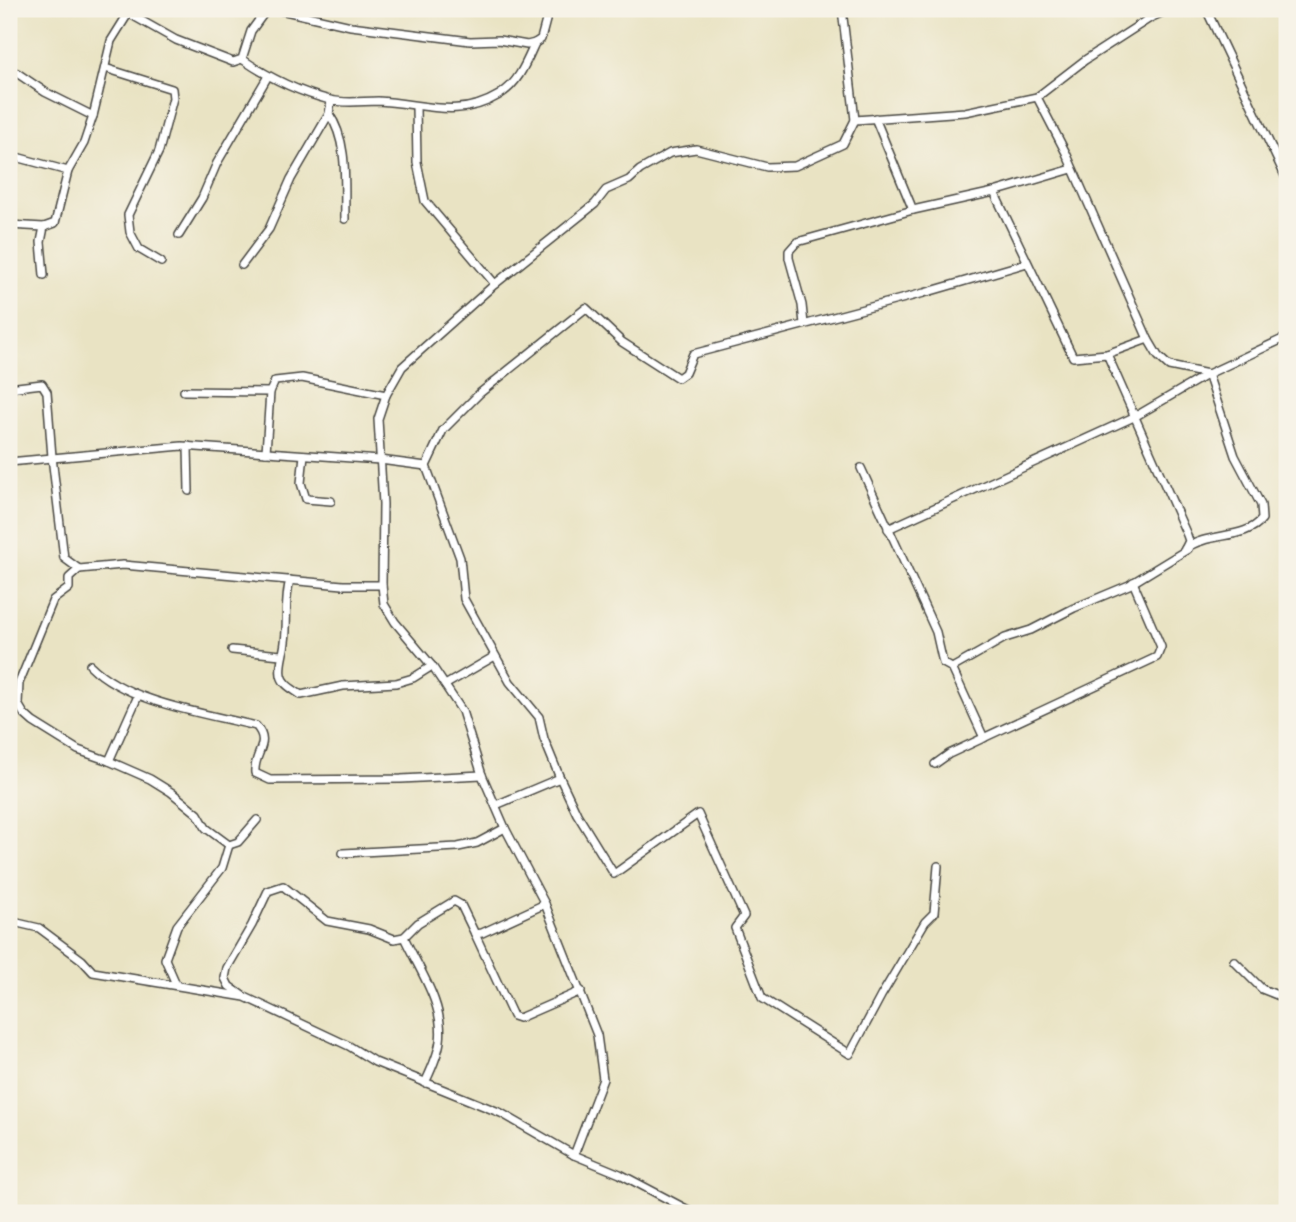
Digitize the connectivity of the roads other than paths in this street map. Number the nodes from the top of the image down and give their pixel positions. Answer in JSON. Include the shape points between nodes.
{"nodes":[{"id":1,"x":267,"y":9,"type":"edge"},
{"id":2,"x":276,"y":9,"type":"edge"},
{"id":3,"x":549,"y":9,"type":"edge"},
{"id":4,"x":842,"y":9,"type":"edge"},
{"id":5,"x":1170,"y":9,"type":"edge"},
{"id":6,"x":1206,"y":9,"type":"edge"},
{"id":7,"x":1266,"y":9,"type":"edge"},
{"id":8,"x":130,"y":11,"type":"edge"},
{"id":9,"x":1287,"y":14,"type":"edge"},
{"id":10,"x":535,"y":43,"type":"junction"},
{"id":11,"x":242,"y":59,"type":"junction"},
{"id":12,"x":105,"y":68,"type":"junction"},
{"id":13,"x":9,"y":70,"type":"edge"},
{"id":14,"x":268,"y":76,"type":"junction"},
{"id":15,"x":1037,"y":97,"type":"junction"},
{"id":16,"x":331,"y":101,"type":"junction"},
{"id":17,"x":416,"y":107,"type":"junction"},
{"id":18,"x":329,"y":114,"type":"junction"},
{"id":19,"x":93,"y":116,"type":"junction"},
{"id":20,"x":875,"y":118,"type":"junction"},
{"id":21,"x":855,"y":120,"type":"junction"},
{"id":22,"x":9,"y":155,"type":"edge"},
{"id":23,"x":1072,"y":169,"type":"junction"},
{"id":24,"x":68,"y":172,"type":"junction"},
{"id":25,"x":1287,"y":180,"type":"edge"},
{"id":26,"x":993,"y":192,"type":"junction"},
{"id":27,"x":913,"y":210,"type":"junction"},
{"id":28,"x":345,"y":219,"type":"dead end"},
{"id":29,"x":9,"y":225,"type":"edge"},
{"id":30,"x":44,"y":228,"type":"junction"},
{"id":31,"x":178,"y":235,"type":"dead end"},
{"id":32,"x":161,"y":262,"type":"dead end"},
{"id":33,"x":1027,"y":263,"type":"junction"},
{"id":34,"x":242,"y":265,"type":"dead end"},
{"id":35,"x":44,"y":275,"type":"dead end"},
{"id":36,"x":495,"y":284,"type":"junction"},
{"id":37,"x":804,"y":324,"type":"junction"},
{"id":38,"x":1287,"y":337,"type":"edge"},
{"id":39,"x":1148,"y":339,"type":"junction"},
{"id":40,"x":1107,"y":354,"type":"junction"},
{"id":41,"x":1208,"y":374,"type":"junction"},
{"id":42,"x":9,"y":388,"type":"edge"},
{"id":43,"x":184,"y":391,"type":"dead end"},
{"id":44,"x":270,"y":392,"type":"junction"},
{"id":45,"x":386,"y":395,"type":"junction"},
{"id":46,"x":1136,"y":416,"type":"junction"},
{"id":47,"x":188,"y":446,"type":"junction"},
{"id":48,"x":266,"y":452,"type":"junction"},
{"id":49,"x":304,"y":455,"type":"junction"},
{"id":50,"x":52,"y":457,"type":"junction"},
{"id":51,"x":380,"y":460,"type":"junction"},
{"id":52,"x":9,"y":462,"type":"edge"},
{"id":53,"x":426,"y":466,"type":"junction"},
{"id":54,"x":861,"y":468,"type":"dead end"},
{"id":55,"x":188,"y":491,"type":"dead end"},
{"id":56,"x":331,"y":501,"type":"dead end"},
{"id":57,"x":888,"y":529,"type":"junction"},
{"id":58,"x":1185,"y":550,"type":"junction"},
{"id":59,"x":79,"y":569,"type":"junction"},
{"id":60,"x":290,"y":580,"type":"junction"},
{"id":61,"x":1133,"y":582,"type":"junction"},
{"id":62,"x":382,"y":586,"type":"junction"},
{"id":63,"x":232,"y":650,"type":"dead end"},
{"id":64,"x":281,"y":655,"type":"junction"},
{"id":65,"x":495,"y":656,"type":"junction"},
{"id":66,"x":90,"y":665,"type":"dead end"},
{"id":67,"x":432,"y":666,"type":"junction"},
{"id":68,"x":952,"y":668,"type":"junction"},
{"id":69,"x":445,"y":685,"type":"junction"},
{"id":70,"x":138,"y":696,"type":"junction"},
{"id":71,"x":984,"y":738,"type":"junction"},
{"id":72,"x":109,"y":761,"type":"junction"},
{"id":73,"x":934,"y":764,"type":"dead end"},
{"id":74,"x":482,"y":775,"type":"junction"},
{"id":75,"x":560,"y":778,"type":"junction"},
{"id":76,"x":496,"y":805,"type":"junction"},
{"id":77,"x":257,"y":820,"type":"dead end"},
{"id":78,"x":505,"y":828,"type":"junction"},
{"id":79,"x":229,"y":845,"type":"junction"},
{"id":80,"x":343,"y":853,"type":"dead end"},
{"id":81,"x":939,"y":866,"type":"dead end"},
{"id":82,"x":545,"y":904,"type":"junction"},
{"id":83,"x":9,"y":922,"type":"edge"},
{"id":84,"x":475,"y":934,"type":"junction"},
{"id":85,"x":404,"y":937,"type":"junction"},
{"id":86,"x":1234,"y":961,"type":"dead end"},
{"id":87,"x":176,"y":985,"type":"junction"},
{"id":88,"x":581,"y":991,"type":"junction"},
{"id":89,"x":245,"y":998,"type":"junction"},
{"id":90,"x":1287,"y":999,"type":"edge"},
{"id":91,"x":425,"y":1083,"type":"junction"},
{"id":92,"x":574,"y":1155,"type":"junction"},
{"id":93,"x":694,"y":1213,"type":"edge"}],
"edges":[{"from":1,"to":11,"type":"street","via":[[251,31]]},
{"from":2,"to":10,"type":"street","via":[[351,26],[470,41]]},
{"from":3,"to":10,"type":"street","via":[[541,39]]},
{"from":4,"to":21,"type":"street"},
{"from":5,"to":15,"type":"street","via":[[1085,61]]},
{"from":6,"to":25,"type":"street"},
{"from":7,"to":9,"type":"street"},
{"from":8,"to":11,"type":"street","via":[[176,40],[233,62]]},
{"from":8,"to":12,"type":"street","via":[[111,41]]},
{"from":10,"to":17,"type":"street","via":[[522,74],[500,94],[467,109]]},
{"from":11,"to":14,"type":"street"},
{"from":12,"to":19,"type":"street"},
{"from":12,"to":32,"type":"street","via":[[172,89],[159,151],[128,215],[139,249]]},
{"from":13,"to":19,"type":"street"},
{"from":14,"to":16,"type":"street"},
{"from":14,"to":31,"type":"street"},
{"from":15,"to":20,"type":"street","via":[[965,112]]},
{"from":15,"to":23,"type":"street"},
{"from":16,"to":17,"type":"street"},
{"from":16,"to":18,"type":"street"},
{"from":17,"to":36,"type":"street","via":[[417,162],[425,201]]},
{"from":18,"to":28,"type":"street","via":[[338,126]]},
{"from":18,"to":34,"type":"street","via":[[268,229]]},
{"from":19,"to":24,"type":"street"},
{"from":20,"to":21,"type":"street"},
{"from":20,"to":27,"type":"street"},
{"from":21,"to":36,"type":"street","via":[[843,144],[795,166],[767,167],[696,149],[670,153],[606,190],[595,204]]},
{"from":22,"to":24,"type":"street"},
{"from":23,"to":26,"type":"street"},
{"from":23,"to":39,"type":"street"},
{"from":24,"to":30,"type":"street","via":[[55,223]]},
{"from":26,"to":27,"type":"street"},
{"from":26,"to":33,"type":"street"},
{"from":27,"to":37,"type":"street","via":[[797,242],[789,258]]},
{"from":29,"to":30,"type":"street"},
{"from":30,"to":35,"type":"street"},
{"from":33,"to":37,"type":"street"},
{"from":33,"to":40,"type":"street","via":[[1073,357]]},
{"from":36,"to":45,"type":"street","via":[[402,367]]},
{"from":37,"to":53,"type":"street","via":[[694,354],[678,378],[622,342],[586,309],[480,393],[443,430]]},
{"from":38,"to":41,"type":"street"},
{"from":39,"to":40,"type":"street"},
{"from":39,"to":41,"type":"street","via":[[1169,366]]},
{"from":40,"to":46,"type":"street"},
{"from":41,"to":46,"type":"street"},
{"from":41,"to":58,"type":"street","via":[[1236,456],[1261,506],[1262,519],[1254,527],[1199,540]]},
{"from":42,"to":50,"type":"street","via":[[42,384],[47,392]]},
{"from":43,"to":44,"type":"street"},
{"from":44,"to":45,"type":"street","via":[[275,381],[302,378]]},
{"from":44,"to":48,"type":"street"},
{"from":45,"to":51,"type":"street","via":[[378,419]]},
{"from":46,"to":57,"type":"street"},
{"from":46,"to":58,"type":"street","via":[[1187,535]]},
{"from":47,"to":48,"type":"street"},
{"from":47,"to":50,"type":"street"},
{"from":47,"to":55,"type":"street"},
{"from":48,"to":49,"type":"street"},
{"from":49,"to":51,"type":"street"},
{"from":49,"to":56,"type":"street","via":[[300,483],[306,499]]},
{"from":50,"to":52,"type":"street"},
{"from":50,"to":59,"type":"street","via":[[64,558]]},
{"from":51,"to":53,"type":"street"},
{"from":51,"to":62,"type":"street"},
{"from":53,"to":65,"type":"street","via":[[460,558],[464,599]]},
{"from":54,"to":57,"type":"street"},
{"from":57,"to":68,"type":"street","via":[[936,632],[943,663]]},
{"from":58,"to":61,"type":"street"},
{"from":59,"to":60,"type":"street","via":[[123,565]]},
{"from":59,"to":72,"type":"street","via":[[69,578],[69,588],[53,600],[19,683],[18,704],[33,722],[78,750]]},
{"from":60,"to":62,"type":"street"},
{"from":60,"to":64,"type":"street"},
{"from":61,"to":68,"type":"street","via":[[1005,638]]},
{"from":61,"to":71,"type":"street","via":[[1161,647],[1157,657]]},
{"from":62,"to":67,"type":"street","via":[[384,604]]},
{"from":63,"to":64,"type":"street"},
{"from":64,"to":67,"type":"street","via":[[281,677],[300,695],[343,686],[396,683]]},
{"from":65,"to":69,"type":"street"},
{"from":65,"to":75,"type":"street","via":[[539,717]]},
{"from":66,"to":70,"type":"street","via":[[103,678]]},
{"from":67,"to":69,"type":"street"},
{"from":68,"to":71,"type":"street"},
{"from":69,"to":74,"type":"street","via":[[462,711]]},
{"from":70,"to":72,"type":"street"},
{"from":70,"to":74,"type":"street","via":[[256,726],[263,740],[254,762],[255,773],[270,780]]},
{"from":71,"to":73,"type":"street"},
{"from":72,"to":79,"type":"street","via":[[171,792]]},
{"from":74,"to":76,"type":"street"},
{"from":75,"to":76,"type":"street"},
{"from":75,"to":81,"type":"street","via":[[614,874],[698,814],[744,916],[735,928],[762,998],[850,1054],[934,913]]},
{"from":76,"to":78,"type":"street"},
{"from":77,"to":79,"type":"street","via":[[238,842]]},
{"from":78,"to":80,"type":"street","via":[[477,844],[458,847]]},
{"from":78,"to":82,"type":"street"},
{"from":79,"to":87,"type":"street","via":[[222,867],[177,926],[165,959]]},
{"from":82,"to":84,"type":"street"},
{"from":82,"to":88,"type":"street"},
{"from":83,"to":87,"type":"street","via":[[39,928],[93,972]]},
{"from":84,"to":85,"type":"street","via":[[461,905],[454,901]]},
{"from":84,"to":88,"type":"street","via":[[513,1016],[519,1018]]},
{"from":85,"to":89,"type":"street","via":[[394,939],[327,920],[283,886],[268,891],[227,968],[229,986]]},
{"from":85,"to":91,"type":"street","via":[[439,1011],[440,1040]]},
{"from":86,"to":90,"type":"street","via":[[1262,989]]},
{"from":87,"to":89,"type":"street"},
{"from":88,"to":92,"type":"street","via":[[597,1035],[603,1079]]},
{"from":89,"to":91,"type":"street"},
{"from":91,"to":92,"type":"street","via":[[501,1113]]},
{"from":92,"to":93,"type":"street"}]}
